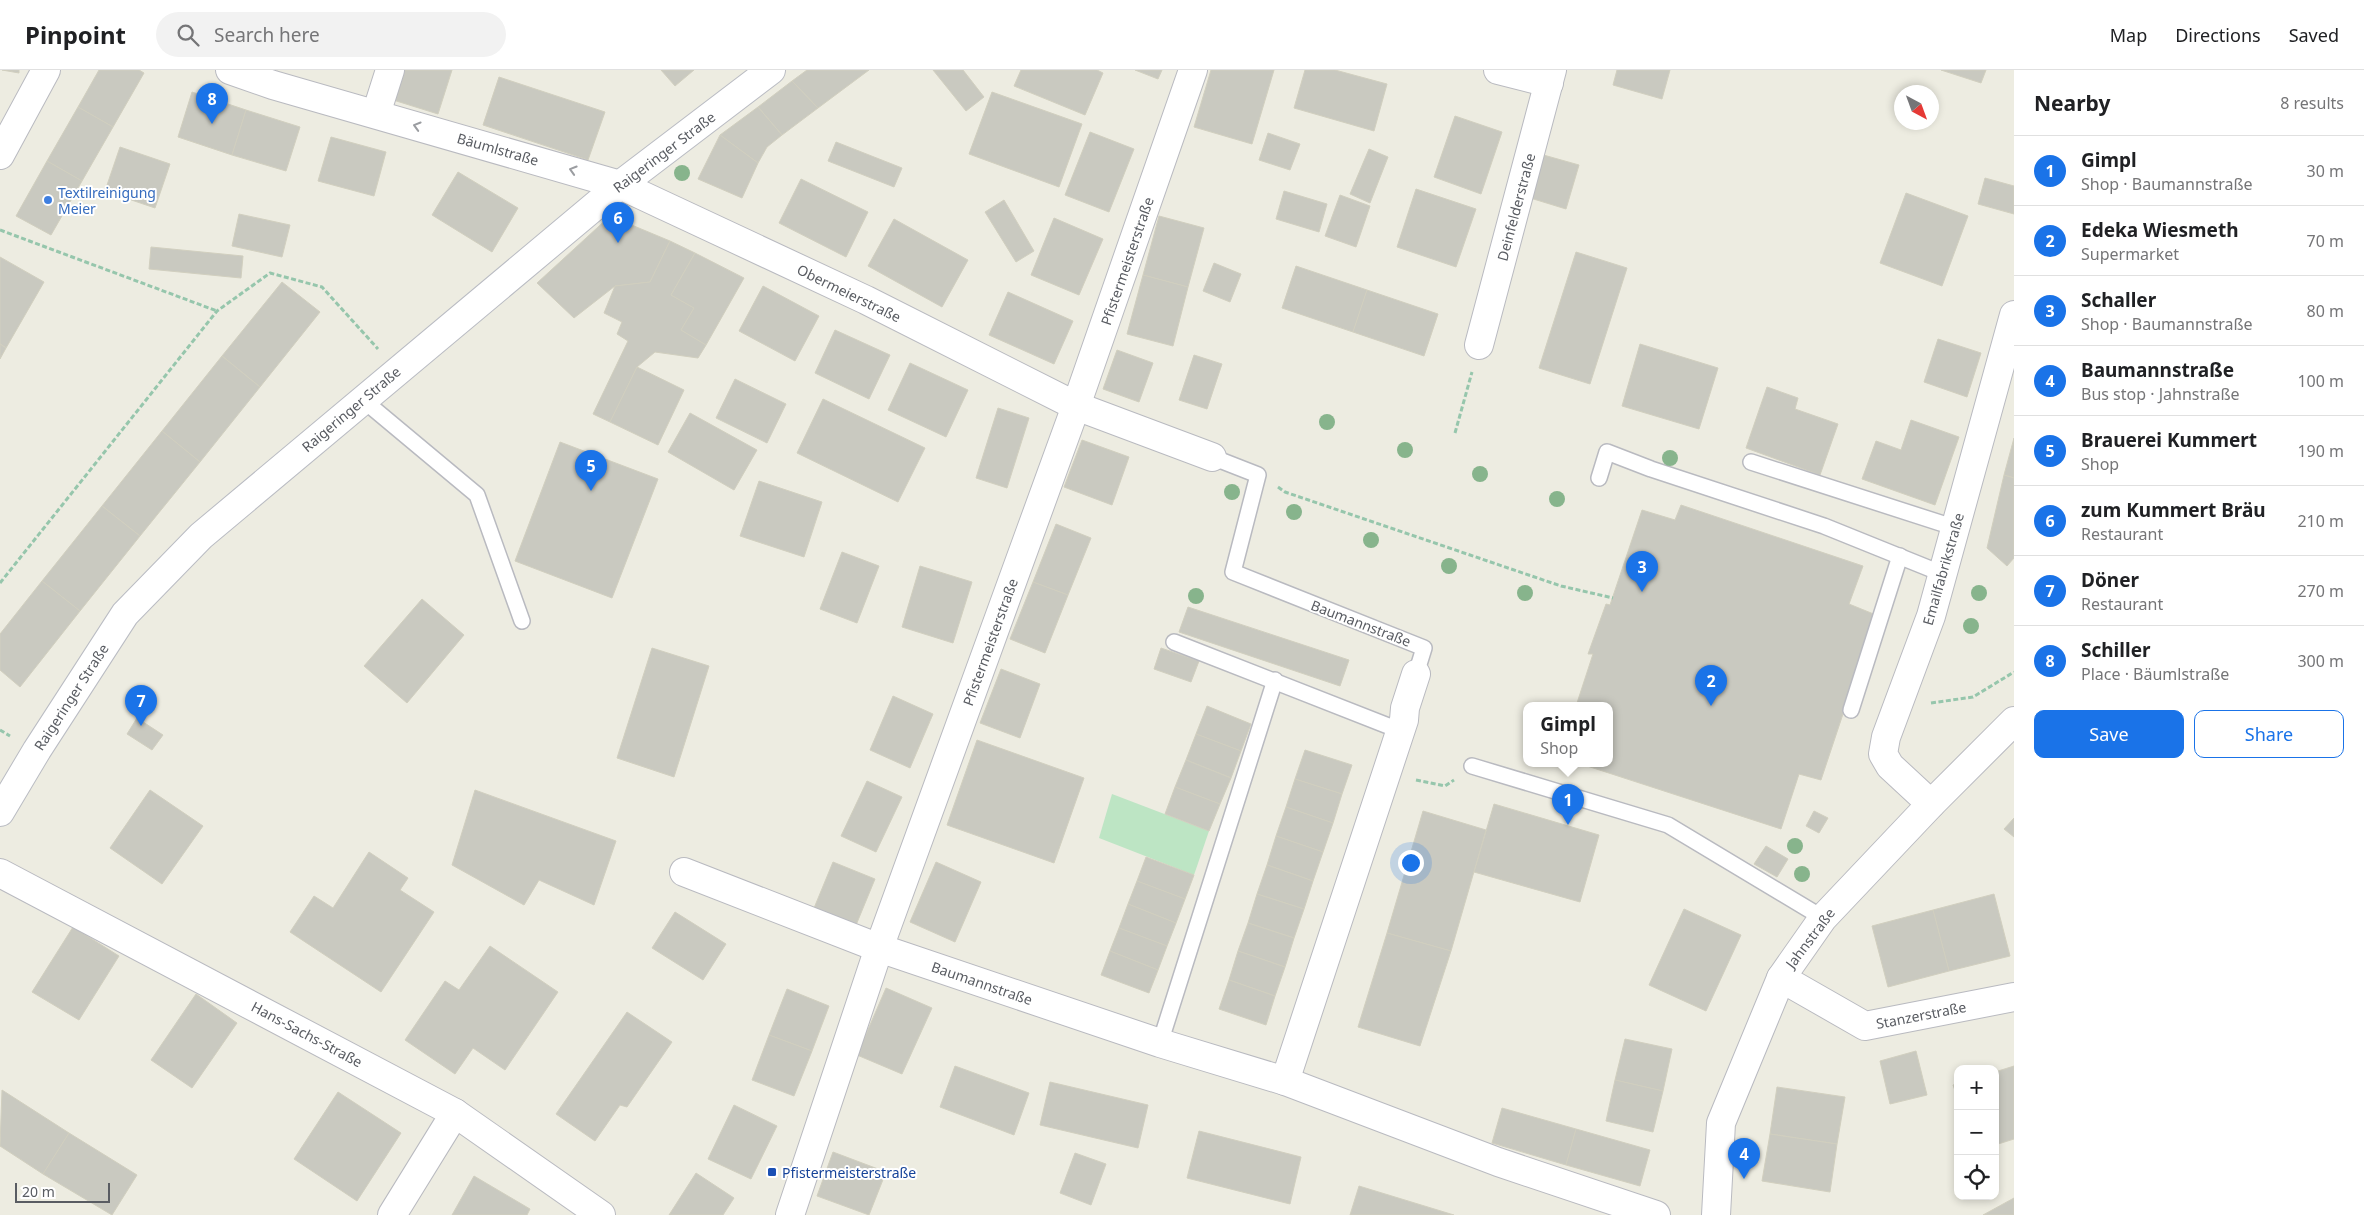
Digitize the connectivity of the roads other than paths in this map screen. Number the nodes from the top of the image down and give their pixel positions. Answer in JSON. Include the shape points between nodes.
{"nodes":[{"id":1,"x":46,"y":70,"type":"edge"},
{"id":2,"x":230,"y":70,"type":"edge"},
{"id":3,"x":390,"y":70,"type":"edge"},
{"id":4,"x":771,"y":70,"type":"edge"},
{"id":5,"x":1193,"y":70,"type":"edge"},
{"id":6,"x":1498,"y":70,"type":"edge"},
{"id":7,"x":1551,"y":76,"type":"edge"},
{"id":8,"x":376,"y":114,"type":"junction"},
{"id":9,"x":0,"y":154,"type":"edge"},
{"id":10,"x":620,"y":185,"type":"junction"},
{"id":11,"x":2014,"y":315,"type":"edge"},
{"id":12,"x":1480,"y":345,"type":"road end"},
{"id":13,"x":362,"y":399,"type":"junction"},
{"id":14,"x":1076,"y":406,"type":"junction"},
{"id":15,"x":1212,"y":457,"type":"joint"},
{"id":16,"x":1751,"y":462,"type":"dead end"},
{"id":17,"x":1599,"y":478,"type":"dead end"},
{"id":18,"x":1956,"y":528,"type":"junction"},
{"id":19,"x":1900,"y":556,"type":"junction"},
{"id":20,"x":1943,"y":574,"type":"junction"},
{"id":21,"x":522,"y":621,"type":"dead end"},
{"id":22,"x":1174,"y":642,"type":"dead end"},
{"id":23,"x":1416,"y":674,"type":"joint"},
{"id":24,"x":1275,"y":680,"type":"junction"},
{"id":25,"x":1851,"y":710,"type":"dead end"},
{"id":26,"x":2014,"y":721,"type":"edge"},
{"id":27,"x":1400,"y":731,"type":"junction"},
{"id":28,"x":1472,"y":766,"type":"road end"},
{"id":29,"x":1931,"y":804,"type":"junction"},
{"id":30,"x":0,"y":812,"type":"edge"},
{"id":31,"x":684,"y":872,"type":"dead end"},
{"id":32,"x":0,"y":873,"type":"edge"},
{"id":33,"x":1823,"y":918,"type":"junction"},
{"id":34,"x":879,"y":948,"type":"junction"},
{"id":35,"x":1781,"y":978,"type":"junction"},
{"id":36,"x":2014,"y":998,"type":"edge"},
{"id":37,"x":1160,"y":1043,"type":"junction"},
{"id":38,"x":1285,"y":1081,"type":"junction"},
{"id":39,"x":455,"y":1114,"type":"junction"},
{"id":40,"x":392,"y":1215,"type":"edge"},
{"id":41,"x":601,"y":1215,"type":"edge"},
{"id":42,"x":790,"y":1215,"type":"edge"},
{"id":43,"x":1656,"y":1215,"type":"edge"},
{"id":44,"x":1716,"y":1215,"type":"edge"}],
"edges":[{"from":1,"to":9,"type":"street"},
{"from":2,"to":8,"type":"street","name":"Bäumlstraße"},
{"from":3,"to":8,"type":"street"},
{"from":4,"to":10,"type":"street","name":"Raigeringer Straße"},
{"from":5,"to":14,"type":"street","name":"Pfistermeisterstraße"},
{"from":6,"to":7,"type":"street"},
{"from":7,"to":12,"type":"street","name":"Deinfelderstraße"},
{"from":10,"to":8,"type":"street","name":"Bäumlstraße","one_way":true},
{"from":10,"to":13,"type":"street","name":"Raigeringer Straße"},
{"from":10,"to":14,"type":"street","name":"Obermeierstraße","via":[[866,300]]},
{"from":11,"to":18,"type":"street","name":"Emailfabrikstraße"},
{"from":13,"to":21,"type":"lane","via":[[477,495]]},
{"from":13,"to":30,"type":"street","name":"Raigeringer Straße","via":[[202,536],[125,614]]},
{"from":14,"to":15,"type":"street"},
{"from":14,"to":34,"type":"street","name":"Pfistermeisterstraße"},
{"from":15,"to":23,"type":"lane","name":"Baumannstraße","via":[[1258,475],[1233,572],[1424,648]]},
{"from":16,"to":18,"type":"lane"},
{"from":17,"to":19,"type":"lane","via":[[1608,452],[1824,526]]},
{"from":18,"to":20,"type":"street","name":"Emailfabrikstraße"},
{"from":19,"to":20,"type":"lane"},
{"from":19,"to":25,"type":"lane"},
{"from":20,"to":29,"type":"street","name":"Emailfabrikstraße","via":[[1931,616],[1886,737],[1883,754],[1890,766]]},
{"from":22,"to":24,"type":"lane"},
{"from":23,"to":27,"type":"street","name":"Baumannstraße"},
{"from":24,"to":27,"type":"lane"},
{"from":24,"to":37,"type":"lane"},
{"from":26,"to":29,"type":"street","name":"Jahnstraße"},
{"from":27,"to":38,"type":"street","name":"Baumannstraße"},
{"from":28,"to":33,"type":"lane","via":[[1668,825]]},
{"from":29,"to":33,"type":"street","name":"Jahnstraße"},
{"from":31,"to":34,"type":"street","name":"Baumannstraße"},
{"from":32,"to":39,"type":"street","name":"Hans-Sachs-Straße"},
{"from":33,"to":35,"type":"street","name":"Jahnstraße"},
{"from":34,"to":37,"type":"street","name":"Baumannstraße"},
{"from":34,"to":42,"type":"street","name":"Pfistermeisterstraße"},
{"from":35,"to":36,"type":"street","name":"Stanzerstraße","via":[[1865,1026]]},
{"from":35,"to":44,"type":"street","name":"Jahnstraße","via":[[1721,1123]]},
{"from":37,"to":38,"type":"street","name":"Baumannstraße"},
{"from":38,"to":43,"type":"street","name":"Baumannstraße","via":[[1498,1162]]},
{"from":39,"to":40,"type":"street"},
{"from":39,"to":41,"type":"street","name":"Hans-Sachs-Straße"}]}
